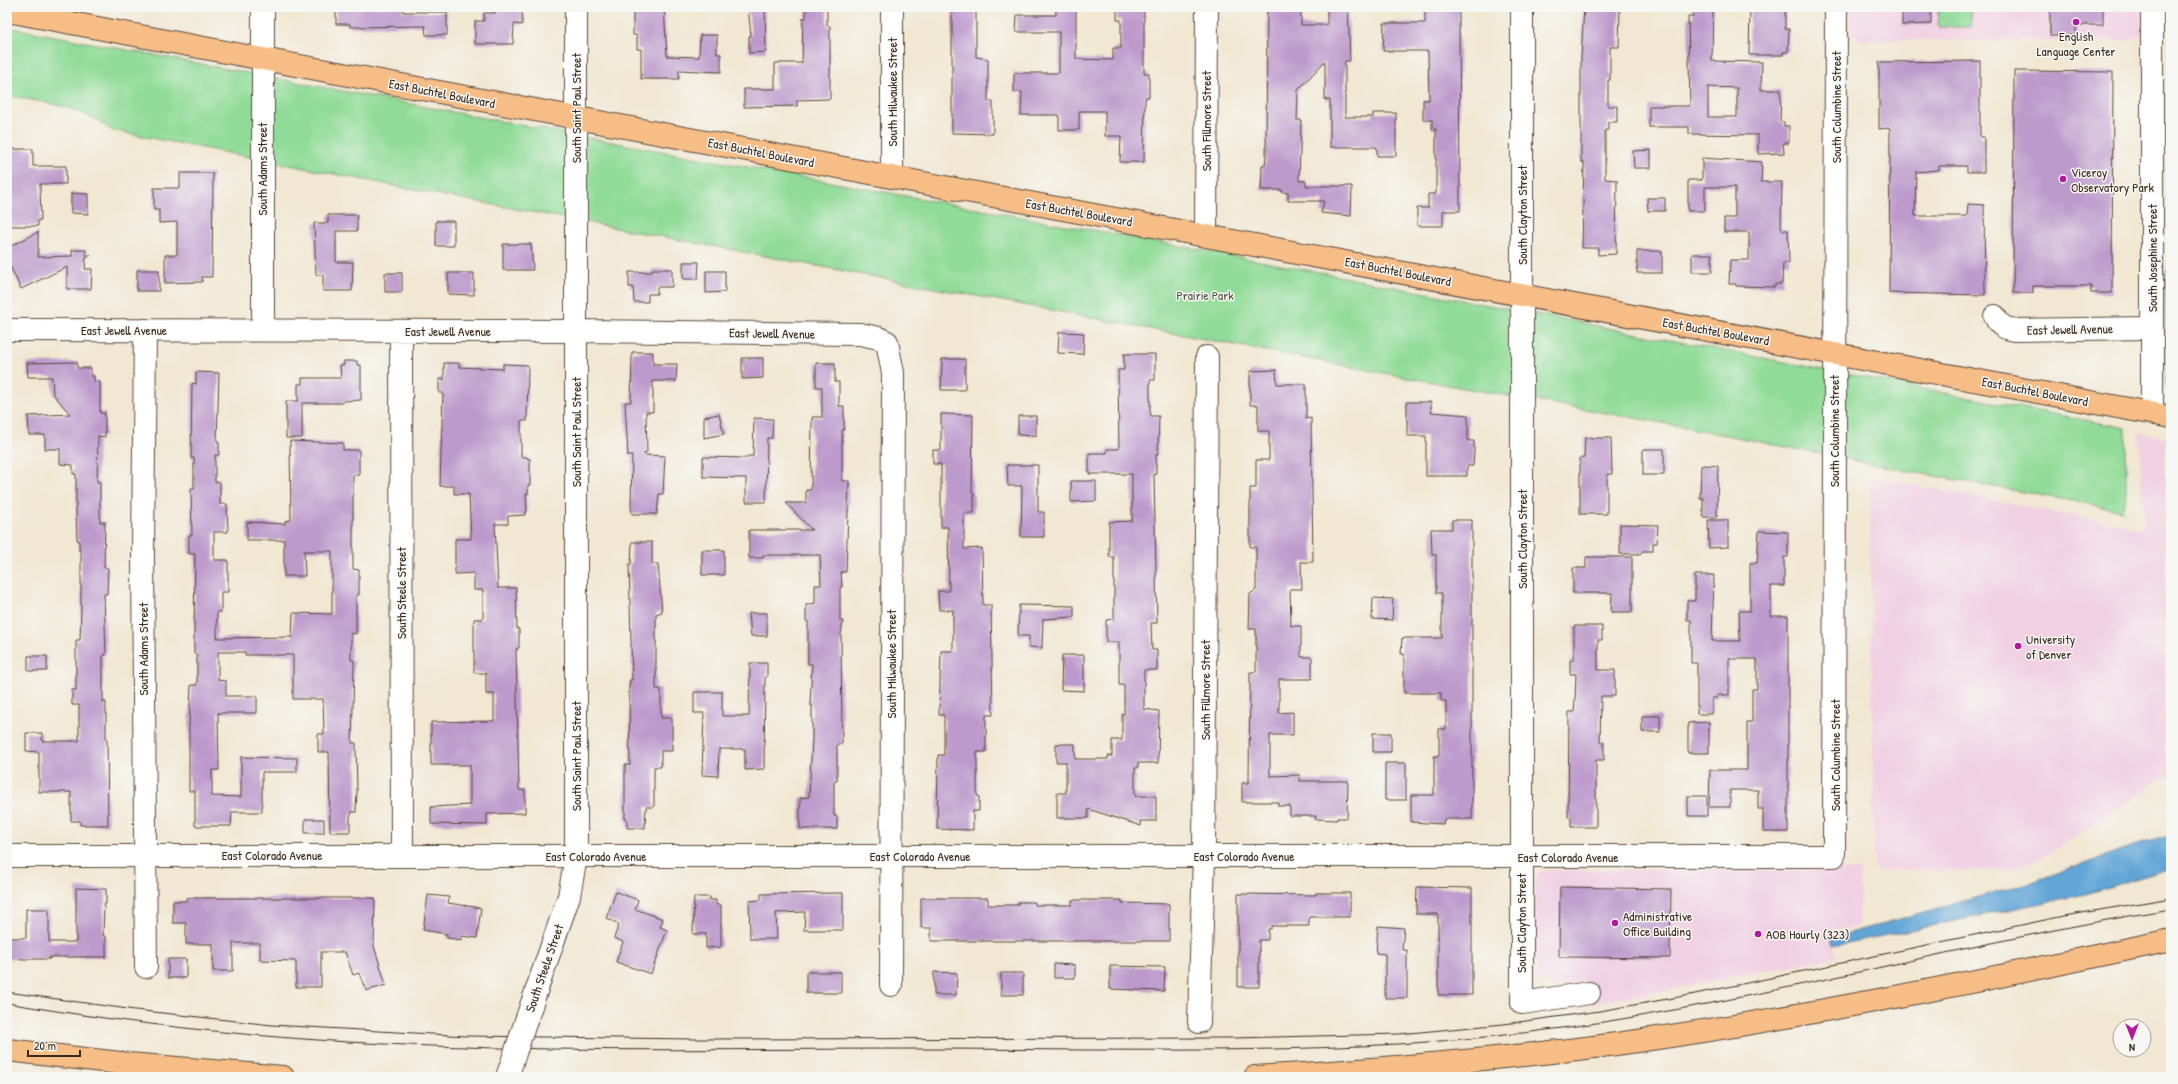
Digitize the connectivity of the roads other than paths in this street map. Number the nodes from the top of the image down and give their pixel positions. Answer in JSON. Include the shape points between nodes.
{"nodes":[{"id":1,"x":263,"y":7,"type":"edge"},
{"id":2,"x":576,"y":7,"type":"edge"},
{"id":3,"x":892,"y":7,"type":"edge"},
{"id":4,"x":1207,"y":7,"type":"edge"},
{"id":5,"x":1522,"y":7,"type":"edge"},
{"id":6,"x":1836,"y":7,"type":"edge"},
{"id":7,"x":2152,"y":7,"type":"edge"},
{"id":8,"x":7,"y":11,"type":"edge"},
{"id":9,"x":263,"y":59,"type":"junction"},
{"id":10,"x":576,"y":118,"type":"junction"},
{"id":11,"x":892,"y":177,"type":"junction"},
{"id":12,"x":1206,"y":235,"type":"junction"},
{"id":13,"x":1522,"y":295,"type":"junction"},
{"id":14,"x":1995,"y":316,"type":"dead end"},
{"id":15,"x":2152,"y":328,"type":"junction"},
{"id":16,"x":7,"y":330,"type":"edge"},
{"id":17,"x":145,"y":330,"type":"junction"},
{"id":18,"x":263,"y":330,"type":"junction"},
{"id":19,"x":401,"y":331,"type":"junction"},
{"id":20,"x":576,"y":331,"type":"junction"},
{"id":21,"x":887,"y":342,"type":"joint"},
{"id":22,"x":1835,"y":353,"type":"junction"},
{"id":23,"x":1207,"y":357,"type":"dead end"},
{"id":24,"x":2161,"y":415,"type":"edge"},
{"id":25,"x":2171,"y":422,"type":"edge"},
{"id":26,"x":7,"y":856,"type":"edge"},
{"id":27,"x":145,"y":856,"type":"junction"},
{"id":28,"x":402,"y":856,"type":"junction"},
{"id":29,"x":890,"y":856,"type":"junction"},
{"id":30,"x":1204,"y":856,"type":"junction"},
{"id":31,"x":1834,"y":856,"type":"joint"},
{"id":32,"x":576,"y":857,"type":"junction"},
{"id":33,"x":1521,"y":857,"type":"junction"},
{"id":34,"x":2171,"y":940,"type":"edge"},
{"id":35,"x":2171,"y":950,"type":"edge"},
{"id":36,"x":146,"y":967,"type":"dead end"},
{"id":37,"x":1967,"y":983,"type":"junction"},
{"id":38,"x":891,"y":986,"type":"dead end"},
{"id":39,"x":1589,"y":993,"type":"dead end"},
{"id":40,"x":1199,"y":1022,"type":"dead end"},
{"id":41,"x":7,"y":1050,"type":"edge"},
{"id":42,"x":283,"y":1077,"type":"edge"},
{"id":43,"x":507,"y":1077,"type":"edge"},
{"id":44,"x":1256,"y":1077,"type":"edge"}],
"edges":[{"from":1,"to":9,"type":"street","name":"South Adams Street"},
{"from":2,"to":10,"type":"street","name":"South Saint Paul Street"},
{"from":3,"to":11,"type":"street","name":"South Milwaukee Street"},
{"from":4,"to":12,"type":"street","name":"South Fillmore Street"},
{"from":5,"to":13,"type":"street","name":"South Clayton Street"},
{"from":6,"to":22,"type":"street","name":"South Columbine Street"},
{"from":7,"to":15,"type":"street","name":"South Josephine Street"},
{"from":8,"to":9,"type":"main road","name":"East Buchtel Boulevard"},
{"from":9,"to":10,"type":"main road","name":"East Buchtel Boulevard"},
{"from":9,"to":18,"type":"street","name":"South Adams Street"},
{"from":10,"to":11,"type":"main road","name":"East Buchtel Boulevard"},
{"from":10,"to":20,"type":"street","name":"South Saint Paul Street"},
{"from":11,"to":12,"type":"main road","name":"East Buchtel Boulevard"},
{"from":12,"to":13,"type":"main road","name":"East Buchtel Boulevard"},
{"from":13,"to":22,"type":"main road","name":"East Buchtel Boulevard"},
{"from":13,"to":33,"type":"street","name":"South Clayton Street"},
{"from":14,"to":15,"type":"street","name":"East Jewell Avenue","via":[[1998,324],[2014,330]]},
{"from":15,"to":24,"type":"street","name":"South Josephine Street"},
{"from":16,"to":17,"type":"street","name":"East Jewell Avenue"},
{"from":17,"to":18,"type":"street","name":"East Jewell Avenue"},
{"from":17,"to":27,"type":"street","name":"South Adams Street"},
{"from":18,"to":19,"type":"street","name":"East Jewell Avenue"},
{"from":19,"to":20,"type":"street","name":"East Jewell Avenue"},
{"from":19,"to":28,"type":"street","name":"South Steele Street"},
{"from":20,"to":21,"type":"street","name":"East Jewell Avenue","via":[[860,334]]},
{"from":20,"to":32,"type":"street","name":"South Saint Paul Street"},
{"from":21,"to":29,"type":"street","name":"South Milwaukee Street","via":[[893,373]]},
{"from":22,"to":24,"type":"main road","name":"East Buchtel Boulevard"},
{"from":22,"to":31,"type":"street","name":"South Columbine Street"},
{"from":23,"to":30,"type":"street","name":"South Fillmore Street"},
{"from":24,"to":25,"type":"main road","name":"East Buchtel Boulevard"},
{"from":26,"to":27,"type":"street","name":"East Colorado Avenue"},
{"from":27,"to":28,"type":"street","name":"East Colorado Avenue"},
{"from":27,"to":36,"type":"street","name":"South Adams Street"},
{"from":28,"to":32,"type":"street","name":"East Colorado Avenue"},
{"from":29,"to":30,"type":"street","name":"East Colorado Avenue"},
{"from":29,"to":32,"type":"street","name":"East Colorado Avenue"},
{"from":29,"to":38,"type":"street","name":"South Milwaukee Street"},
{"from":30,"to":33,"type":"street","name":"East Colorado Avenue"},
{"from":30,"to":40,"type":"street","name":"South Fillmore Street"},
{"from":31,"to":33,"type":"street","name":"East Colorado Avenue"},
{"from":32,"to":43,"type":"street","name":"South Steele Street","bridge":true,"via":[[569,896]]},
{"from":33,"to":39,"type":"street","name":"South Clayton Street","via":[[1522,1003]]},
{"from":34,"to":37,"type":"main road"},
{"from":35,"to":37,"type":"main road"},
{"from":37,"to":44,"type":"main road","via":[[1596,1046],[1404,1068]]},
{"from":41,"to":42,"type":"main road","via":[[129,1064]]}]}
